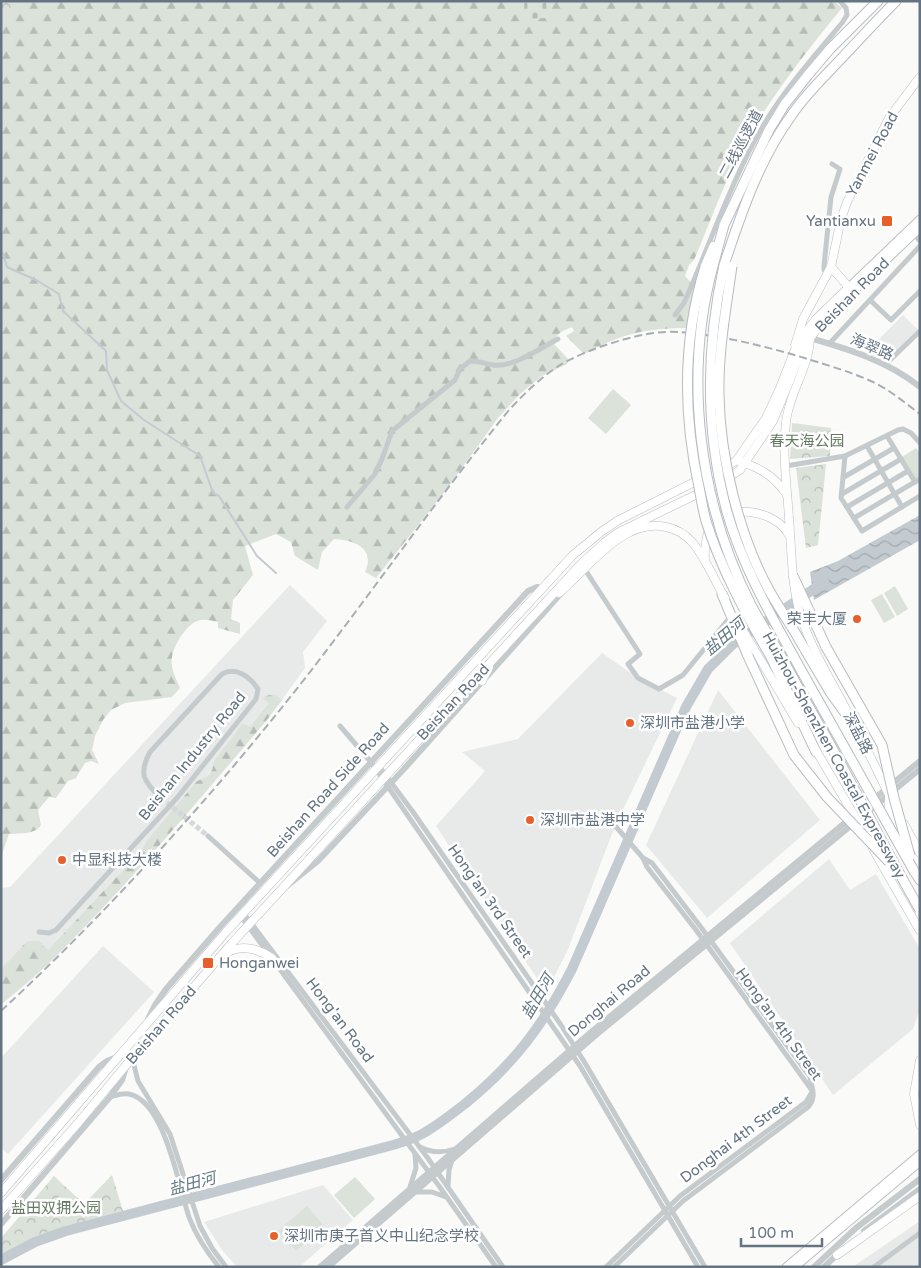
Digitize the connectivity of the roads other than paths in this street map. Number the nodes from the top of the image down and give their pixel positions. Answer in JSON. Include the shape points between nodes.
{"nodes":[{"id":1,"x":840,"y":1,"type":"edge"},
{"id":2,"x":878,"y":1,"type":"edge"},
{"id":3,"x":896,"y":1,"type":"edge"},
{"id":4,"x":920,"y":76,"type":"edge"},
{"id":5,"x":832,"y":164,"type":"dead end"},
{"id":6,"x":920,"y":220,"type":"edge"},
{"id":7,"x":920,"y":228,"type":"edge"},
{"id":8,"x":914,"y":234,"type":"junction"},
{"id":9,"x":920,"y":241,"type":"edge"},
{"id":10,"x":920,"y":246,"type":"edge"},
{"id":11,"x":709,"y":266,"type":"junction"},
{"id":12,"x":728,"y":266,"type":"junction"},
{"id":13,"x":829,"y":270,"type":"junction"},
{"id":14,"x":851,"y":289,"type":"junction"},
{"id":15,"x":920,"y":291,"type":"edge"},
{"id":16,"x":870,"y":300,"type":"junction"},
{"id":17,"x":675,"y":314,"type":"dead end"},
{"id":18,"x":920,"y":331,"type":"edge"},
{"id":19,"x":810,"y":338,"type":"junction"},
{"id":20,"x":558,"y":339,"type":"dead end"},
{"id":21,"x":829,"y":344,"type":"junction"},
{"id":22,"x":794,"y":352,"type":"junction"},
{"id":23,"x":885,"y":365,"type":"junction"},
{"id":24,"x":791,"y":379,"type":"junction"},
{"id":25,"x":920,"y":387,"type":"edge"},
{"id":26,"x":788,"y":406,"type":"junction"},
{"id":27,"x":886,"y":436,"type":"junction"},
{"id":28,"x":920,"y":443,"type":"edge"},
{"id":29,"x":867,"y":446,"type":"junction"},
{"id":30,"x":894,"y":448,"type":"junction"},
{"id":31,"x":845,"y":456,"type":"junction"},
{"id":32,"x":901,"y":459,"type":"junction"},
{"id":33,"x":875,"y":460,"type":"junction"},
{"id":34,"x":736,"y":461,"type":"junction"},
{"id":35,"x":745,"y":464,"type":"junction"},
{"id":36,"x":786,"y":466,"type":"junction"},
{"id":37,"x":882,"y":471,"type":"junction"},
{"id":38,"x":908,"y":471,"type":"junction"},
{"id":39,"x":844,"y":477,"type":"junction"},
{"id":40,"x":727,"y":479,"type":"junction"},
{"id":41,"x":917,"y":481,"type":"edge"},
{"id":42,"x":888,"y":482,"type":"junction"},
{"id":43,"x":842,"y":494,"type":"junction"},
{"id":44,"x":895,"y":494,"type":"junction"},
{"id":45,"x":788,"y":496,"type":"junction"},
{"id":46,"x":920,"y":496,"type":"edge"},
{"id":47,"x":347,"y":507,"type":"dead end"},
{"id":48,"x":847,"y":507,"type":"junction"},
{"id":49,"x":902,"y":507,"type":"junction"},
{"id":50,"x":854,"y":518,"type":"junction"},
{"id":51,"x":710,"y":526,"type":"junction"},
{"id":52,"x":791,"y":539,"type":"junction"},
{"id":53,"x":706,"y":563,"type":"junction"},
{"id":54,"x":584,"y":568,"type":"junction"},
{"id":55,"x":794,"y":578,"type":"joint"},
{"id":56,"x":570,"y":584,"type":"junction"},
{"id":57,"x":542,"y":588,"type":"junction"},
{"id":58,"x":722,"y":594,"type":"joint"},
{"id":59,"x":540,"y":608,"type":"junction"},
{"id":60,"x":803,"y":610,"type":"junction"},
{"id":61,"x":734,"y":616,"type":"junction"},
{"id":62,"x":749,"y":651,"type":"junction"},
{"id":63,"x":493,"y":658,"type":"junction"},
{"id":64,"x":482,"y":681,"type":"junction"},
{"id":65,"x":340,"y":726,"type":"dead end"},
{"id":66,"x":856,"y":728,"type":"junction"},
{"id":67,"x":816,"y":752,"type":"junction"},
{"id":68,"x":920,"y":761,"type":"edge"},
{"id":69,"x":371,"y":762,"type":"junction"},
{"id":70,"x":377,"y":767,"type":"junction"},
{"id":71,"x":920,"y":769,"type":"edge"},
{"id":72,"x":387,"y":780,"type":"junction"},
{"id":73,"x":887,"y":792,"type":"junction"},
{"id":74,"x":160,"y":798,"type":"tunnel mouth"},
{"id":75,"x":605,"y":814,"type":"dead end"},
{"id":76,"x":856,"y":818,"type":"junction"},
{"id":77,"x":208,"y":836,"type":"tunnel mouth"},
{"id":78,"x":920,"y":851,"type":"edge"},
{"id":79,"x":898,"y":871,"type":"junction"},
{"id":80,"x":914,"y":871,"type":"junction"},
{"id":81,"x":920,"y":880,"type":"edge"},
{"id":82,"x":260,"y":883,"type":"junction"},
{"id":83,"x":920,"y":910,"type":"edge"},
{"id":84,"x":241,"y":912,"type":"junction"},
{"id":85,"x":249,"y":924,"type":"junction"},
{"id":86,"x":920,"y":931,"type":"edge"},
{"id":87,"x":39,"y":932,"type":"dead end"},
{"id":88,"x":707,"y":940,"type":"junction"},
{"id":89,"x":220,"y":957,"type":"junction"},
{"id":90,"x":272,"y":958,"type":"junction"},
{"id":91,"x":574,"y":1051,"type":"junction"},
{"id":92,"x":137,"y":1052,"type":"junction"},
{"id":93,"x":117,"y":1057,"type":"junction"},
{"id":94,"x":920,"y":1060,"type":"edge"},
{"id":95,"x":127,"y":1064,"type":"junction"},
{"id":96,"x":813,"y":1092,"type":"joint"},
{"id":97,"x":110,"y":1097,"type":"junction"},
{"id":98,"x":920,"y":1125,"type":"edge"},
{"id":99,"x":417,"y":1144,"type":"junction"},
{"id":100,"x":411,"y":1148,"type":"junction"},
{"id":101,"x":455,"y":1152,"type":"junction"},
{"id":102,"x":920,"y":1154,"type":"edge"},
{"id":103,"x":920,"y":1162,"type":"edge"},
{"id":104,"x":433,"y":1171,"type":"junction"},
{"id":105,"x":920,"y":1179,"type":"edge"},
{"id":106,"x":1,"y":1180,"type":"edge"},
{"id":107,"x":449,"y":1189,"type":"junction"},
{"id":108,"x":920,"y":1189,"type":"edge"},
{"id":109,"x":411,"y":1190,"type":"junction"},
{"id":110,"x":1,"y":1193,"type":"edge"},
{"id":111,"x":920,"y":1196,"type":"edge"},
{"id":112,"x":448,"y":1199,"type":"junction"},
{"id":113,"x":671,"y":1208,"type":"junction"},
{"id":114,"x":1,"y":1210,"type":"edge"},
{"id":115,"x":666,"y":1213,"type":"junction"},
{"id":116,"x":1,"y":1224,"type":"edge"},
{"id":117,"x":920,"y":1233,"type":"edge"},
{"id":118,"x":837,"y":1255,"type":"junction"},
{"id":119,"x":218,"y":1267,"type":"edge"},
{"id":120,"x":226,"y":1267,"type":"edge"},
{"id":121,"x":320,"y":1267,"type":"edge"},
{"id":122,"x":328,"y":1267,"type":"edge"},
{"id":123,"x":496,"y":1267,"type":"edge"},
{"id":124,"x":503,"y":1267,"type":"edge"},
{"id":125,"x":606,"y":1267,"type":"edge"},
{"id":126,"x":614,"y":1267,"type":"edge"},
{"id":127,"x":698,"y":1267,"type":"edge"},
{"id":128,"x":705,"y":1267,"type":"edge"},
{"id":129,"x":786,"y":1267,"type":"edge"},
{"id":130,"x":795,"y":1267,"type":"edge"},
{"id":131,"x":814,"y":1267,"type":"edge"},
{"id":132,"x":824,"y":1267,"type":"edge"},
{"id":133,"x":874,"y":1267,"type":"edge"}],
"edges":[{"from":1,"to":17,"type":"street","name":"二线巡逻道","via":[[847,15],[786,92],[754,142],[687,298]]},
{"from":2,"to":11,"type":"highway","via":[[830,49],[768,130],[724,225]]},
{"from":3,"to":12,"type":"highway","via":[[791,116],[770,150],[748,201]]},
{"from":4,"to":13,"type":"main road","name":"Yanmei Road","via":[[889,118],[847,202]]},
{"from":5,"to":13,"type":"street","via":[[840,170],[831,197],[824,266],[824,270]]},
{"from":6,"to":14,"type":"main road","name":"Beishan Road"},
{"from":7,"to":8,"type":"main road","name":"Beishan Road"},
{"from":8,"to":9,"type":"street"},
{"from":8,"to":14,"type":"main road","name":"Beishan Road"},
{"from":10,"to":16,"type":"street"},
{"from":11,"to":67,"type":"highway","bridge":true,"via":[[694,311],[687,400],[689,435],[706,520],[743,610],[770,657]]},
{"from":11,"to":79,"type":"highway","name":"Huizhou-Shenzhen Coastal Expressway","bridge":true,"via":[[698,398],[705,469],[717,517],[751,605]]},
{"from":12,"to":66,"type":"highway","bridge":true,"via":[[719,396],[726,462],[737,510],[768,590],[830,692]]},
{"from":12,"to":80,"type":"highway","name":"Huizhou-Shenzhen Coastal Expressway","bridge":true,"via":[[716,300],[710,397],[712,433],[728,512],[761,599]]},
{"from":13,"to":14,"type":"main road"},
{"from":13,"to":22,"type":"main road","name":"Yanmei Road","via":[[798,332]]},
{"from":14,"to":19,"type":"main road","name":"Beishan Road"},
{"from":14,"to":22,"type":"main road","name":"Beishan Road","via":[[816,319]]},
{"from":15,"to":16,"type":"street","via":[[890,320]]},
{"from":16,"to":21,"type":"street"},
{"from":18,"to":23,"type":"street"},
{"from":19,"to":21,"type":"street","name":"海翠路"},
{"from":19,"to":24,"type":"main road","name":"Beishan Road"},
{"from":19,"to":26,"type":"main road","via":[[809,350]]},
{"from":20,"to":47,"type":"street","via":[[513,363],[494,365],[470,361],[460,369],[455,380],[392,431],[375,474]]},
{"from":21,"to":23,"type":"street","name":"海翠路"},
{"from":22,"to":34,"type":"main road","name":"Beishan Road","via":[[766,418]]},
{"from":23,"to":25,"type":"street","name":"海翠路"},
{"from":24,"to":26,"type":"main road"},
{"from":24,"to":35,"type":"main road","name":"Beishan Road","via":[[773,421]]},
{"from":26,"to":36,"type":"main road","via":[[784,437]]},
{"from":27,"to":28,"type":"street","via":[[903,429]]},
{"from":27,"to":29,"type":"street"},
{"from":27,"to":30,"type":"street"},
{"from":29,"to":31,"type":"street"},
{"from":29,"to":33,"type":"street"},
{"from":30,"to":32,"type":"street"},
{"from":30,"to":33,"type":"street"},
{"from":31,"to":36,"type":"street"},
{"from":31,"to":39,"type":"street"},
{"from":32,"to":37,"type":"street"},
{"from":32,"to":38,"type":"street"},
{"from":33,"to":37,"type":"street"},
{"from":33,"to":39,"type":"street"},
{"from":34,"to":35,"type":"main road"},
{"from":34,"to":40,"type":"main road"},
{"from":34,"to":57,"type":"main road","name":"Beishan Road","via":[[609,526],[584,545]]},
{"from":35,"to":40,"type":"main road","name":"Beishan Road"},
{"from":35,"to":45,"type":"main road","via":[[769,474]]},
{"from":36,"to":45,"type":"main road"},
{"from":37,"to":42,"type":"street"},
{"from":37,"to":43,"type":"street"},
{"from":38,"to":41,"type":"street"},
{"from":38,"to":42,"type":"street"},
{"from":39,"to":43,"type":"street"},
{"from":40,"to":51,"type":"main road"},
{"from":40,"to":59,"type":"main road","name":"Beishan Road","via":[[612,536]]},
{"from":41,"to":44,"type":"street"},
{"from":42,"to":44,"type":"street"},
{"from":42,"to":48,"type":"street"},
{"from":43,"to":48,"type":"street"},
{"from":44,"to":49,"type":"street"},
{"from":44,"to":50,"type":"street"},
{"from":45,"to":52,"type":"main road"},
{"from":46,"to":49,"type":"street"},
{"from":48,"to":50,"type":"street"},
{"from":49,"to":50,"type":"street","via":[[862,531]]},
{"from":51,"to":52,"type":"main road","via":[[727,515],[757,513],[780,524]]},
{"from":51,"to":53,"type":"main road"},
{"from":52,"to":55,"type":"main road"},
{"from":53,"to":54,"type":"main road","via":[[687,537],[669,528],[654,526],[622,538]]},
{"from":53,"to":58,"type":"main road"},
{"from":54,"to":56,"type":"main road"},
{"from":54,"to":61,"type":"street","via":[[640,654],[628,664],[638,678],[659,689],[683,675]]},
{"from":55,"to":60,"type":"highway"},
{"from":56,"to":59,"type":"main road"},
{"from":56,"to":64,"type":"street"},
{"from":57,"to":69,"type":"street","name":"Beishan Road Side Road","via":[[528,591]]},
{"from":57,"to":70,"type":"main road","name":"Beishan Road"},
{"from":58,"to":61,"type":"highway"},
{"from":59,"to":63,"type":"main road","name":"Beishan Road"},
{"from":60,"to":66,"type":"main road","name":"深盐路","via":[[808,635]]},
{"from":60,"to":80,"type":"highway","bridge":true,"via":[[882,745]]},
{"from":61,"to":62,"type":"main road"},
{"from":61,"to":62,"type":"highway","via":[[737,630]]},
{"from":62,"to":67,"type":"main road"},
{"from":62,"to":79,"type":"highway","bridge":true,"via":[[794,755],[827,798]]},
{"from":63,"to":64,"type":"main road"},
{"from":63,"to":72,"type":"main road","name":"Beishan Road"},
{"from":64,"to":72,"type":"street"},
{"from":65,"to":69,"type":"street"},
{"from":66,"to":73,"type":"main road","name":"深盐路"},
{"from":67,"to":76,"type":"main road"},
{"from":68,"to":73,"type":"street","name":"Donghai Road"},
{"from":69,"to":70,"type":"street"},
{"from":69,"to":82,"type":"street","name":"Beishan Road Side Road"},
{"from":70,"to":72,"type":"street","name":"Hong'an 3rd Street"},
{"from":70,"to":84,"type":"main road","name":"Beishan Road"},
{"from":71,"to":73,"type":"street","name":"Donghai Road"},
{"from":72,"to":85,"type":"main road","name":"Beishan Road"},
{"from":72,"to":91,"type":"street","name":"Hong'an 3rd Street","via":[[554,1027]]},
{"from":72,"to":91,"type":"street","name":"Hong'an 3rd Street","via":[[558,1021]]},
{"from":73,"to":76,"type":"street","name":"Donghai Road"},
{"from":73,"to":78,"type":"main road","name":"深盐路"},
{"from":73,"to":81,"type":"main road","via":[[892,824]]},
{"from":74,"to":87,"type":"street","name":"Beishan Industry Road","via":[[144,780],[143,770],[150,752],[222,674],[228,670],[241,673],[258,689],[256,699],[177,798],[56,930]]},
{"from":75,"to":88,"type":"street","name":"Hong'an 4th Street","via":[[643,858],[652,863]]},
{"from":76,"to":83,"type":"main road","via":[[882,846]]},
{"from":76,"to":86,"type":"main road"},
{"from":76,"to":88,"type":"street","name":"Donghai Road"},
{"from":77,"to":82,"type":"street"},
{"from":79,"to":83,"type":"highway","name":"Huizhou-Shenzhen Coastal Expressway","bridge":true},
{"from":80,"to":81,"type":"highway","name":"Huizhou-Shenzhen Coastal Expressway"},
{"from":82,"to":84,"type":"street","name":"Beishan Road Side Road"},
{"from":84,"to":85,"type":"street","name":"Hong'an Road"},
{"from":84,"to":93,"type":"main road","name":"Beishan Road"},
{"from":85,"to":89,"type":"main road","name":"Beishan Road"},
{"from":85,"to":90,"type":"street","name":"Hong'an Road"},
{"from":85,"to":99,"type":"street","name":"Hong'an Road"},
{"from":88,"to":91,"type":"street","name":"Donghai Road"},
{"from":88,"to":96,"type":"street","name":"Hong'an 4th Street"},
{"from":89,"to":90,"type":"main road","via":[[242,948],[258,950]]},
{"from":89,"to":92,"type":"main road","name":"Beishan Road"},
{"from":90,"to":100,"type":"street","name":"Hong'an Road"},
{"from":91,"to":101,"type":"street","name":"Donghai Road"},
{"from":91,"to":113,"type":"street","name":"Hong'an 3rd Street"},
{"from":91,"to":115,"type":"street","name":"Hong'an 3rd Street"},
{"from":92,"to":95,"type":"main road","name":"Beishan Road"},
{"from":92,"to":120,"type":"street","via":[[134,1065],[138,1081],[170,1134],[203,1234]]},
{"from":93,"to":106,"type":"street","via":[[99,1067]]},
{"from":93,"to":110,"type":"main road","name":"Beishan Road"},
{"from":94,"to":98,"type":"main road","via":[[914,1094]]},
{"from":95,"to":97,"type":"street","via":[[122,1080]]},
{"from":95,"to":114,"type":"main road","name":"Beishan Road"},
{"from":96,"to":113,"type":"street","name":"Donghai 4th Street","via":[[814,1099],[808,1107]]},
{"from":97,"to":116,"type":"street"},
{"from":97,"to":119,"type":"street","via":[[119,1094],[136,1096],[162,1129],[189,1216],[200,1242]]},
{"from":99,"to":101,"type":"street","via":[[435,1152]]},
{"from":99,"to":104,"type":"street","name":"Hong'an Road"},
{"from":100,"to":104,"type":"street","name":"Hong'an Road"},
{"from":100,"to":109,"type":"street","via":[[416,1157]]},
{"from":101,"to":104,"type":"street","name":"Donghai Road"},
{"from":101,"to":107,"type":"street","via":[[448,1172]]},
{"from":102,"to":129,"type":"main road"},
{"from":103,"to":130,"type":"main road"},
{"from":104,"to":107,"type":"street","name":"Hong'an Road"},
{"from":104,"to":109,"type":"street","name":"Donghai Road"},
{"from":104,"to":112,"type":"street","name":"Hong'an Road"},
{"from":105,"to":131,"type":"street","via":[[856,1228]]},
{"from":107,"to":124,"type":"street","name":"Hong'an Road"},
{"from":108,"to":118,"type":"street"},
{"from":109,"to":112,"type":"street","via":[[441,1194]]},
{"from":109,"to":121,"type":"street","name":"Donghai Road"},
{"from":109,"to":122,"type":"street","name":"Donghai Road"},
{"from":111,"to":118,"type":"main road"},
{"from":112,"to":123,"type":"street","name":"Hong'an Road"},
{"from":113,"to":115,"type":"street","name":"Donghai 4th Street"},
{"from":113,"to":128,"type":"street","name":"Hong'an 3rd Street"},
{"from":115,"to":125,"type":"street","name":"Donghai 4th Street"},
{"from":115,"to":126,"type":"street","name":"Donghai 4th Street"},
{"from":115,"to":127,"type":"street","name":"Hong'an 3rd Street"},
{"from":117,"to":133,"type":"street"},
{"from":118,"to":132,"type":"street"}]}
